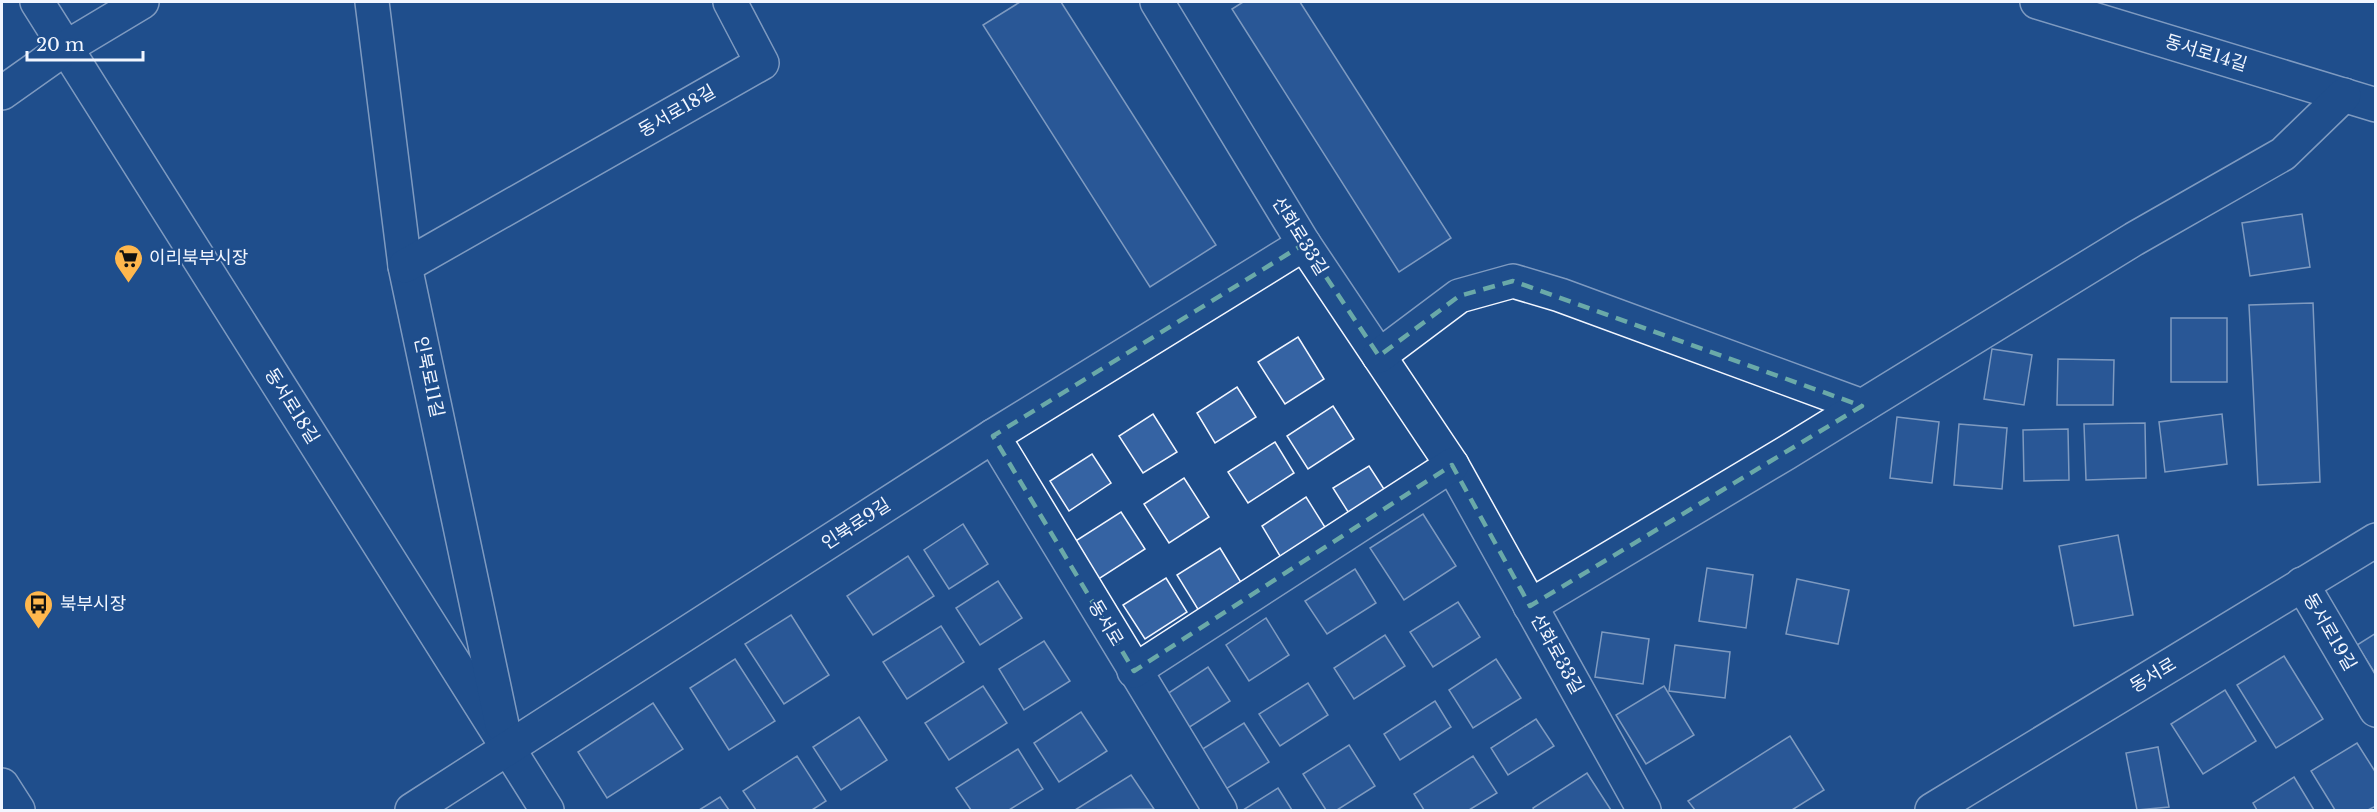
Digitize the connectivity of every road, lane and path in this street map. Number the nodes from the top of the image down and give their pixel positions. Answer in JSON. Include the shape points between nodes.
{"nodes":[{"id":1,"x":37,"y":2,"type":"edge"},
{"id":2,"x":142,"y":2,"type":"edge"},
{"id":3,"x":372,"y":2,"type":"edge"},
{"id":4,"x":730,"y":2,"type":"edge"},
{"id":5,"x":1158,"y":2,"type":"edge"},
{"id":6,"x":2037,"y":2,"type":"edge"},
{"id":7,"x":67,"y":47,"type":"junction"},
{"id":8,"x":2,"y":93,"type":"edge"},
{"id":9,"x":2344,"y":95,"type":"junction"},
{"id":10,"x":2376,"y":105,"type":"edge"},
{"id":11,"x":1304,"y":244,"type":"junction"},
{"id":12,"x":405,"y":266,"type":"junction"},
{"id":13,"x":1379,"y":356,"type":"junction"},
{"id":14,"x":1862,"y":406,"type":"junction"},
{"id":15,"x":993,"y":436,"type":"junction"},
{"id":16,"x":1452,"y":465,"type":"junction"},
{"id":17,"x":2376,"y":540,"type":"edge"},
{"id":18,"x":2302,"y":584,"type":"junction"},
{"id":19,"x":1530,"y":606,"type":"junction"},
{"id":20,"x":1134,"y":671,"type":"junction"},
{"id":21,"x":2376,"y":710,"type":"edge"},
{"id":22,"x":507,"y":748,"type":"junction"},
{"id":23,"x":2,"y":785,"type":"edge"},
{"id":24,"x":1217,"y":809,"type":"edge"},
{"id":25,"x":18,"y":810,"type":"edge"},
{"id":26,"x":412,"y":810,"type":"edge"},
{"id":27,"x":547,"y":810,"type":"edge"},
{"id":28,"x":1644,"y":810,"type":"edge"},
{"id":29,"x":1932,"y":810,"type":"edge"}],
"edges":[{"from":1,"to":7,"type":"street","name":"동서로18길"},
{"from":2,"to":7,"type":"street"},
{"from":3,"to":12,"type":"street","name":"인북로11길"},
{"from":4,"to":12,"type":"street","name":"동서로18길","via":[[762,63]]},
{"from":5,"to":11,"type":"street","name":"선화로33길"},
{"from":6,"to":9,"type":"street","name":"동서로14길"},
{"from":7,"to":8,"type":"street"},
{"from":7,"to":22,"type":"street","name":"동서로18길"},
{"from":9,"to":10,"type":"street","name":"동서로14길"},
{"from":9,"to":14,"type":"street","via":[[2283,154],[2134,239]]},
{"from":11,"to":13,"type":"street","name":"선화로33길"},
{"from":11,"to":15,"type":"street","name":"인북로9길"},
{"from":12,"to":22,"type":"street","name":"인북로11길"},
{"from":13,"to":14,"type":"street","via":[[1459,296],[1513,282],[1560,295]]},
{"from":13,"to":16,"type":"street","name":"선화로33길"},
{"from":14,"to":19,"type":"street"},
{"from":15,"to":20,"type":"street","name":"동서로"},
{"from":15,"to":22,"type":"street","name":"인북로9길"},
{"from":16,"to":19,"type":"street","name":"선화로33길"},
{"from":16,"to":20,"type":"street"},
{"from":17,"to":18,"type":"street","name":"동서로"},
{"from":18,"to":21,"type":"street","name":"동서로19길"},
{"from":18,"to":29,"type":"street","name":"동서로"},
{"from":19,"to":28,"type":"street","name":"선화로33길"},
{"from":20,"to":24,"type":"street","name":"동서로"},
{"from":22,"to":26,"type":"street","name":"인북로9길"},
{"from":22,"to":27,"type":"street","name":"동서로18길"},
{"from":23,"to":25,"type":"street"}]}
